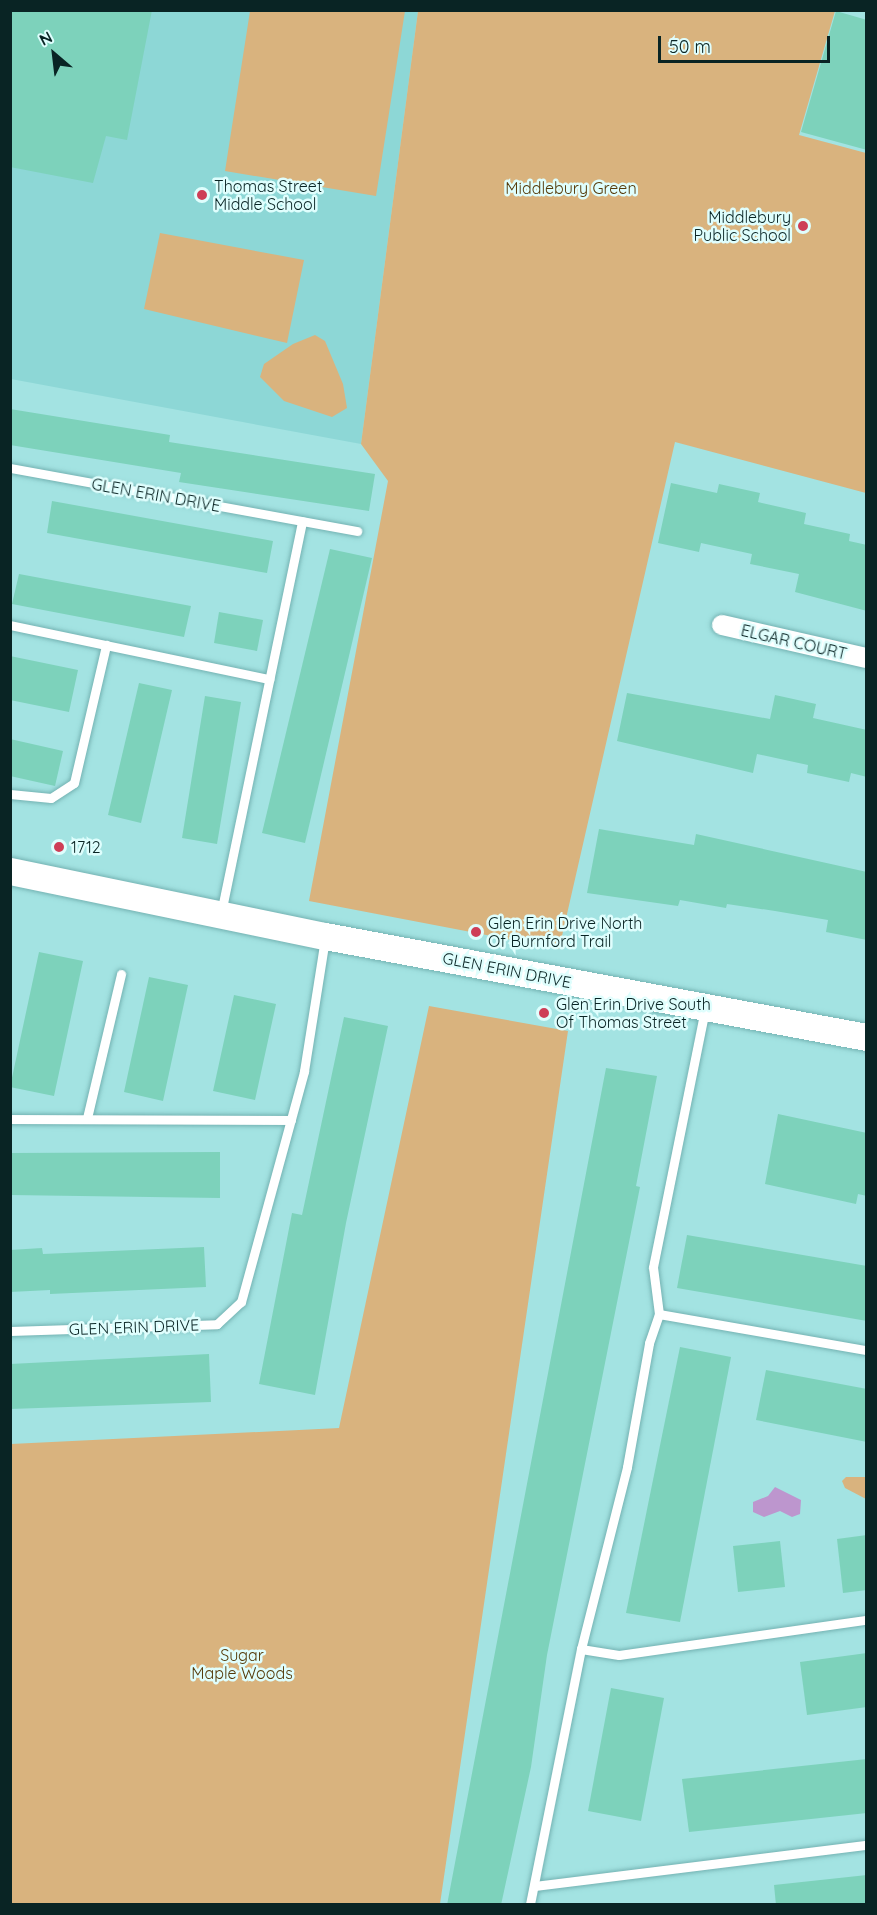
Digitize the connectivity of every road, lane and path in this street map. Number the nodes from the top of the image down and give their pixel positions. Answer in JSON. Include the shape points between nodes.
{"nodes":[{"id":1,"x":10,"y":468,"type":"edge"},
{"id":2,"x":303,"y":521,"type":"junction"},
{"id":3,"x":357,"y":531,"type":"dead end"},
{"id":4,"x":10,"y":625,"type":"edge"},
{"id":5,"x":723,"y":625,"type":"dead end"},
{"id":6,"x":106,"y":645,"type":"junction"},
{"id":7,"x":867,"y":658,"type":"edge"},
{"id":8,"x":269,"y":679,"type":"junction"},
{"id":9,"x":10,"y":794,"type":"edge"},
{"id":10,"x":10,"y":871,"type":"edge"},
{"id":11,"x":221,"y":913,"type":"junction"},
{"id":12,"x":325,"y":936,"type":"junction"},
{"id":13,"x":121,"y":974,"type":"dead end"},
{"id":14,"x":706,"y":1008,"type":"junction"},
{"id":15,"x":867,"y":1037,"type":"edge"},
{"id":16,"x":87,"y":1118,"type":"junction"},
{"id":17,"x":10,"y":1119,"type":"edge"},
{"id":18,"x":291,"y":1120,"type":"junction"},
{"id":19,"x":659,"y":1314,"type":"junction"},
{"id":20,"x":10,"y":1331,"type":"edge"},
{"id":21,"x":867,"y":1350,"type":"edge"},
{"id":22,"x":867,"y":1620,"type":"edge"},
{"id":23,"x":581,"y":1649,"type":"junction"},
{"id":24,"x":867,"y":1845,"type":"edge"},
{"id":25,"x":536,"y":1886,"type":"junction"},
{"id":26,"x":531,"y":1905,"type":"edge"}],
"edges":[{"from":1,"to":2,"type":"lane","name":"GLEN ERIN DRIVE"},
{"from":2,"to":3,"type":"lane","name":"GLEN ERIN DRIVE"},
{"from":2,"to":8,"type":"lane"},
{"from":4,"to":6,"type":"lane"},
{"from":5,"to":7,"type":"street","name":"ELGAR COURT"},
{"from":6,"to":8,"type":"lane"},
{"from":6,"to":9,"type":"lane","via":[[74,783],[51,798]]},
{"from":8,"to":11,"type":"lane"},
{"from":10,"to":11,"type":"street","name":"GLEN ERIN DRIVE"},
{"from":11,"to":12,"type":"street","name":"GLEN ERIN DRIVE"},
{"from":12,"to":14,"type":"street","name":"GLEN ERIN DRIVE"},
{"from":12,"to":18,"type":"lane","name":"GLEN ERIN DRIVE","via":[[304,1071]]},
{"from":13,"to":16,"type":"lane"},
{"from":14,"to":15,"type":"street","name":"GLEN ERIN DRIVE"},
{"from":14,"to":19,"type":"lane","via":[[653,1267]]},
{"from":16,"to":17,"type":"lane"},
{"from":16,"to":18,"type":"lane"},
{"from":18,"to":20,"type":"lane","name":"GLEN ERIN DRIVE","via":[[246,1287],[230,1316],[217,1324]]},
{"from":19,"to":21,"type":"lane"},
{"from":19,"to":23,"type":"lane","via":[[649,1343],[627,1467]]},
{"from":22,"to":23,"type":"lane","via":[[619,1655]]},
{"from":23,"to":25,"type":"lane"},
{"from":24,"to":25,"type":"lane"},
{"from":25,"to":26,"type":"lane"}]}
